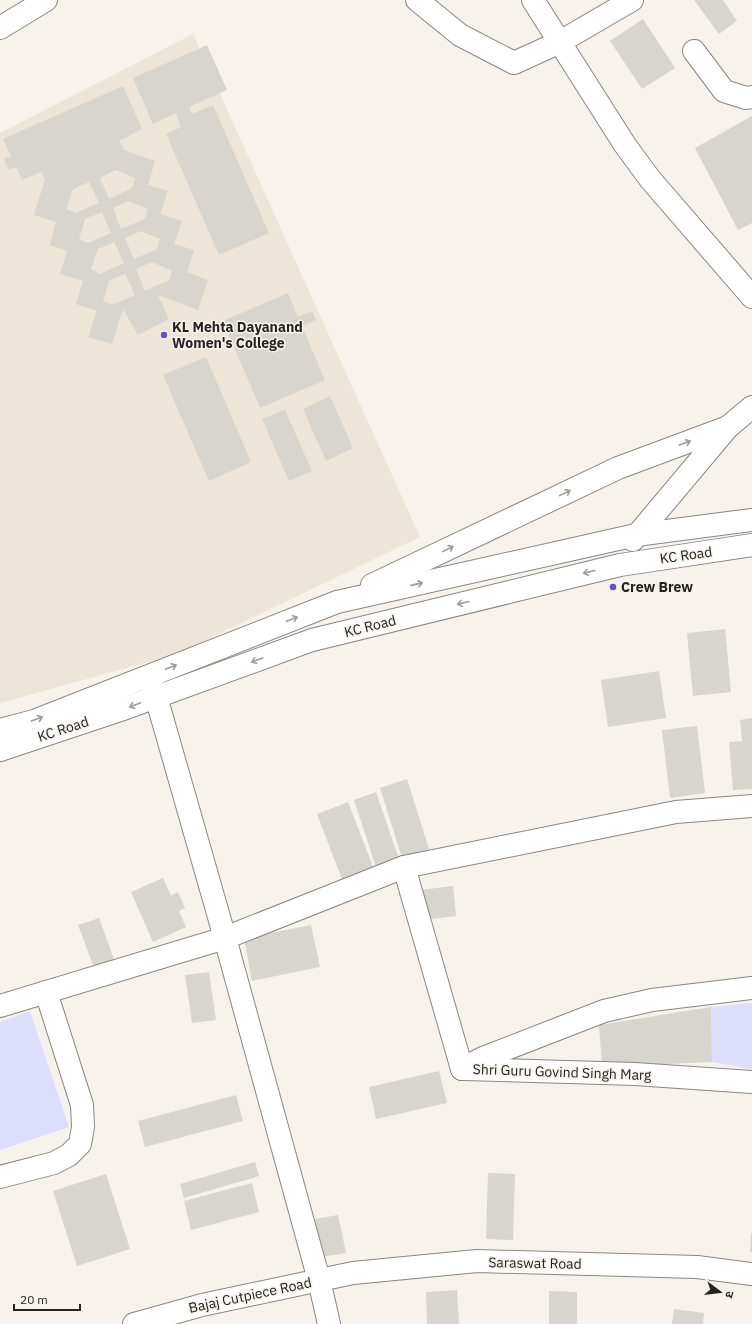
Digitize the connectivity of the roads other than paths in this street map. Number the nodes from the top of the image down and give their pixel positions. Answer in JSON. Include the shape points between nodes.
{"nodes":[{"id":1,"x":46,"y":0,"type":"edge"},
{"id":2,"x":417,"y":0,"type":"edge"},
{"id":3,"x":533,"y":0,"type":"edge"},
{"id":4,"x":632,"y":0,"type":"edge"},
{"id":5,"x":0,"y":28,"type":"edge"},
{"id":6,"x":560,"y":42,"type":"junction"},
{"id":7,"x":694,"y":51,"type":"dead end"},
{"id":8,"x":752,"y":97,"type":"edge"},
{"id":9,"x":752,"y":297,"type":"edge"},
{"id":10,"x":752,"y":408,"type":"edge"},
{"id":11,"x":728,"y":427,"type":"junction"},
{"id":12,"x":752,"y":520,"type":"edge"},
{"id":13,"x":636,"y":535,"type":"junction"},
{"id":14,"x":752,"y":545,"type":"edge"},
{"id":15,"x":620,"y":565,"type":"junction"},
{"id":16,"x":336,"y":602,"type":"junction"},
{"id":17,"x":150,"y":675,"type":"junction"},
{"id":18,"x":156,"y":697,"type":"junction"},
{"id":19,"x":0,"y":730,"type":"edge"},
{"id":20,"x":0,"y":750,"type":"edge"},
{"id":21,"x":752,"y":806,"type":"edge"},
{"id":22,"x":404,"y":867,"type":"junction"},
{"id":23,"x":225,"y":938,"type":"junction"},
{"id":24,"x":752,"y":988,"type":"edge"},
{"id":25,"x":46,"y":992,"type":"junction"},
{"id":26,"x":0,"y":1006,"type":"edge"},
{"id":27,"x":462,"y":1069,"type":"junction"},
{"id":28,"x":752,"y":1082,"type":"edge"},
{"id":29,"x":0,"y":1177,"type":"edge"},
{"id":30,"x":752,"y":1274,"type":"edge"},
{"id":31,"x":319,"y":1280,"type":"junction"},
{"id":32,"x":134,"y":1324,"type":"edge"},
{"id":33,"x":329,"y":1324,"type":"edge"}],
"edges":[{"from":1,"to":5,"type":"street"},
{"from":2,"to":6,"type":"street","via":[[460,35],[514,63]]},
{"from":3,"to":6,"type":"street"},
{"from":4,"to":6,"type":"street"},
{"from":6,"to":9,"type":"street","via":[[625,145],[650,179]]},
{"from":7,"to":8,"type":"street","via":[[724,91],[746,98]]},
{"from":10,"to":11,"type":"street"},
{"from":11,"to":13,"type":"street"},
{"from":16,"to":11,"type":"street","one_way":true,"via":[[618,468]]},
{"from":12,"to":13,"type":"street"},
{"from":13,"to":15,"type":"street"},
{"from":16,"to":13,"type":"street","one_way":true},
{"from":14,"to":15,"type":"street","name":"KC Road"},
{"from":15,"to":18,"type":"street","name":"KC Road","one_way":true,"via":[[312,640]]},
{"from":17,"to":16,"type":"street","one_way":true},
{"from":17,"to":18,"type":"street"},
{"from":19,"to":17,"type":"street","one_way":true,"via":[[34,721]]},
{"from":18,"to":20,"type":"street","name":"KC Road","one_way":true},
{"from":18,"to":23,"type":"street"},
{"from":21,"to":22,"type":"street","via":[[676,812]]},
{"from":22,"to":23,"type":"street"},
{"from":22,"to":27,"type":"street","name":"Shri Guru Govind Singh Marg"},
{"from":23,"to":25,"type":"street"},
{"from":23,"to":31,"type":"street"},
{"from":24,"to":27,"type":"street","via":[[652,1000],[604,1011],[483,1058]]},
{"from":25,"to":26,"type":"street"},
{"from":25,"to":29,"type":"street","via":[[82,1105],[83,1127],[80,1144],[69,1155],[54,1163]]},
{"from":27,"to":28,"type":"street","name":"Shri Guru Govind Singh Marg","via":[[636,1074]]},
{"from":30,"to":31,"type":"street","name":"Saraswat Road","via":[[697,1267],[477,1261],[353,1273]]},
{"from":31,"to":32,"type":"street","name":"Bajaj Cutpiece Road","via":[[202,1304]]},
{"from":31,"to":33,"type":"street"}]}
